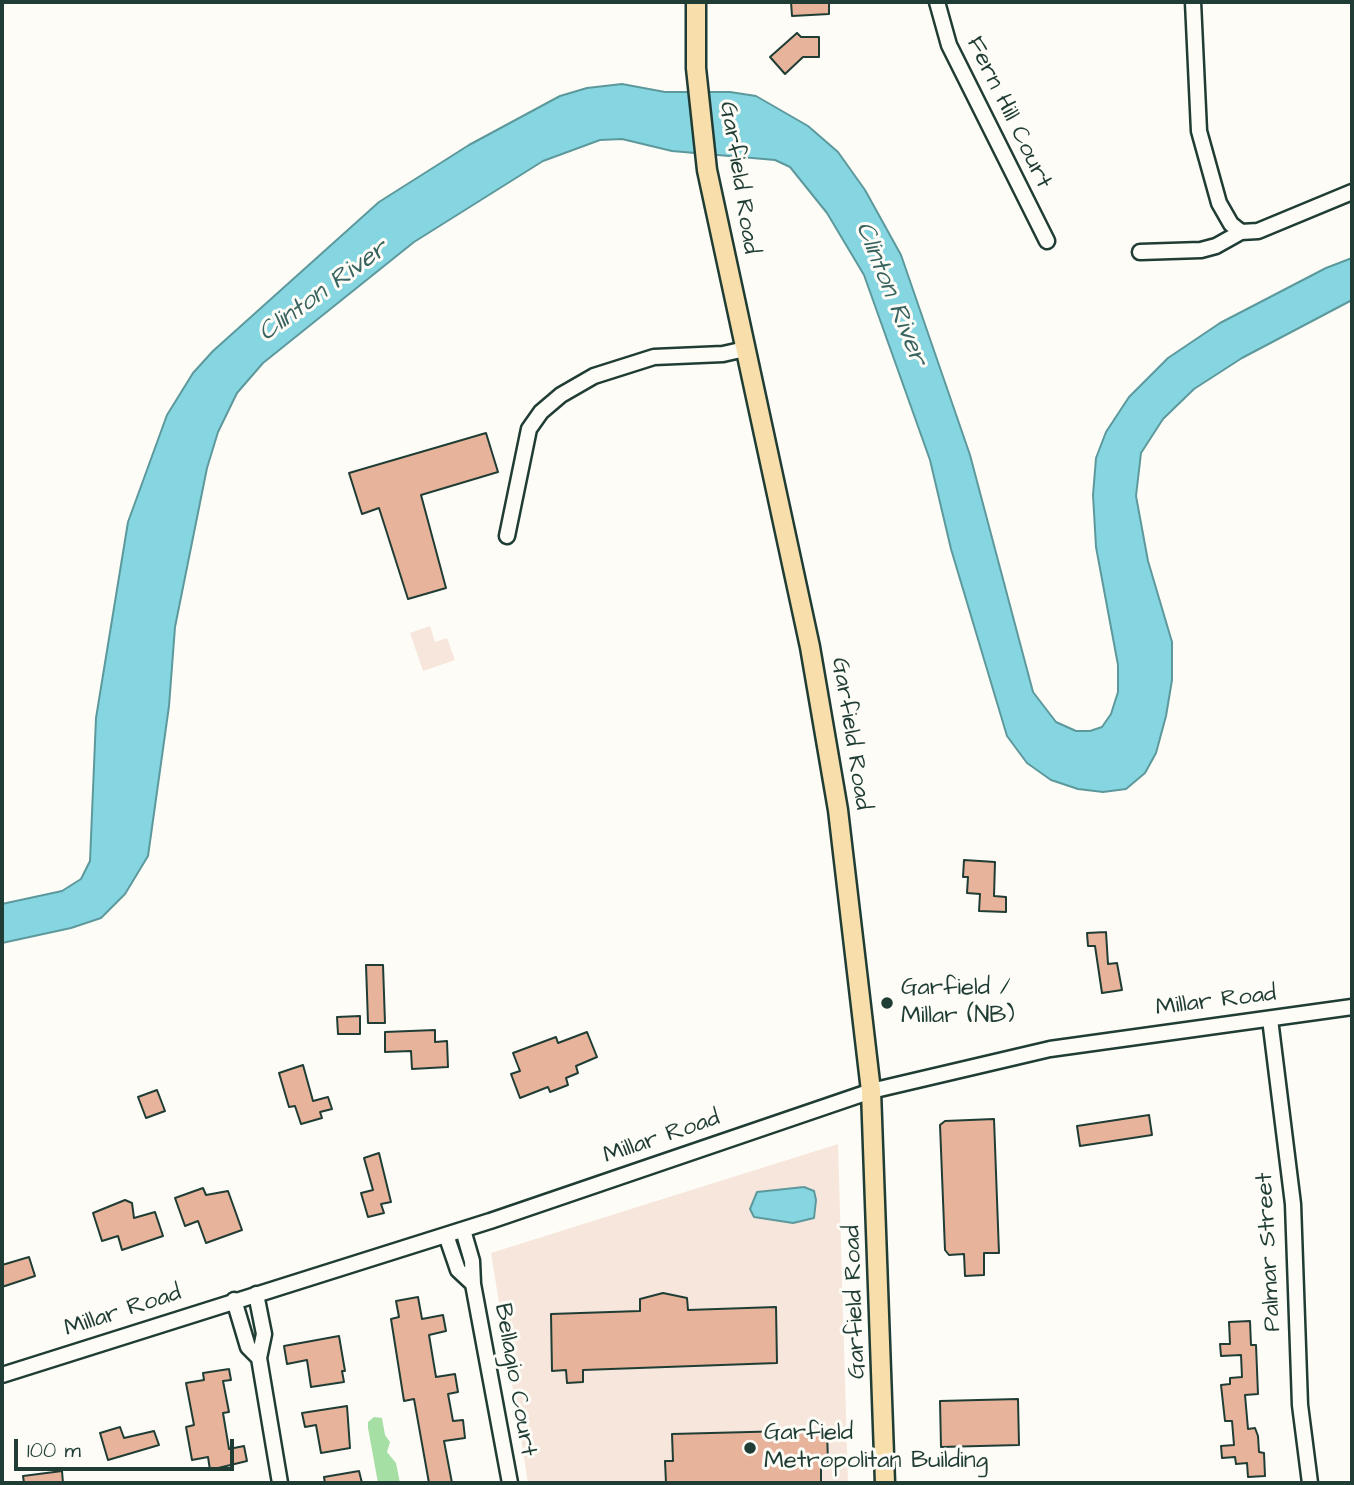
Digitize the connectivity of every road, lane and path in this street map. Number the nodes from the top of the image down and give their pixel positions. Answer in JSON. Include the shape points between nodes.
{"nodes":[{"id":1,"x":696,"y":2,"type":"edge"},
{"id":2,"x":937,"y":2,"type":"edge"},
{"id":3,"x":1193,"y":2,"type":"edge"},
{"id":4,"x":1352,"y":192,"type":"edge"},
{"id":5,"x":1241,"y":232,"type":"junction"},
{"id":6,"x":1047,"y":241,"type":"dead end"},
{"id":7,"x":1140,"y":252,"type":"dead end"},
{"id":8,"x":745,"y":349,"type":"junction"},
{"id":9,"x":507,"y":536,"type":"dead end"},
{"id":10,"x":1352,"y":1007,"type":"edge"},
{"id":11,"x":1270,"y":1019,"type":"junction"},
{"id":12,"x":871,"y":1091,"type":"junction"},
{"id":13,"x":463,"y":1230,"type":"junction"},
{"id":14,"x":446,"y":1235,"type":"junction"},
{"id":15,"x":473,"y":1284,"type":"junction"},
{"id":16,"x":256,"y":1294,"type":"junction"},
{"id":17,"x":234,"y":1300,"type":"junction"},
{"id":18,"x":259,"y":1359,"type":"junction"},
{"id":19,"x":2,"y":1375,"type":"edge"},
{"id":20,"x":280,"y":1483,"type":"edge"},
{"id":21,"x":510,"y":1483,"type":"edge"},
{"id":22,"x":885,"y":1483,"type":"edge"},
{"id":23,"x":1310,"y":1483,"type":"edge"}],
"edges":[{"from":1,"to":8,"type":"main road","name":"Garfield Road","via":[[696,68],[707,170]]},
{"from":2,"to":6,"type":"street","name":"Fern Hill Court","via":[[948,45]]},
{"from":3,"to":5,"type":"street","via":[[1199,131],[1219,203]]},
{"from":4,"to":5,"type":"street","via":[[1265,228]]},
{"from":5,"to":7,"type":"street","via":[[1202,250]]},
{"from":8,"to":9,"type":"street","via":[[654,357],[594,376],[561,395],[529,429]]},
{"from":8,"to":12,"type":"main road","name":"Garfield Road","via":[[825,726]]},
{"from":10,"to":11,"type":"street","name":"Millar Road"},
{"from":11,"to":12,"type":"street","name":"Millar Road","via":[[1050,1049]]},
{"from":11,"to":23,"type":"street","name":"Palmar Street","via":[[1293,1205],[1300,1405]]},
{"from":12,"to":13,"type":"street","name":"Millar Road"},
{"from":12,"to":22,"type":"main road","name":"Garfield Road"},
{"from":13,"to":14,"type":"street","name":"Millar Road"},
{"from":13,"to":15,"type":"street","name":"Bellagio Court"},
{"from":14,"to":15,"type":"street","name":"Bellagio Court","via":[[455,1265]]},
{"from":14,"to":16,"type":"street","name":"Millar Road"},
{"from":15,"to":21,"type":"street","name":"Bellagio Court"},
{"from":16,"to":17,"type":"street","name":"Millar Road"},
{"from":16,"to":18,"type":"street","via":[[264,1334]]},
{"from":17,"to":18,"type":"street","via":[[248,1347]]},
{"from":17,"to":19,"type":"street","name":"Millar Road"},
{"from":18,"to":20,"type":"street"}]}
